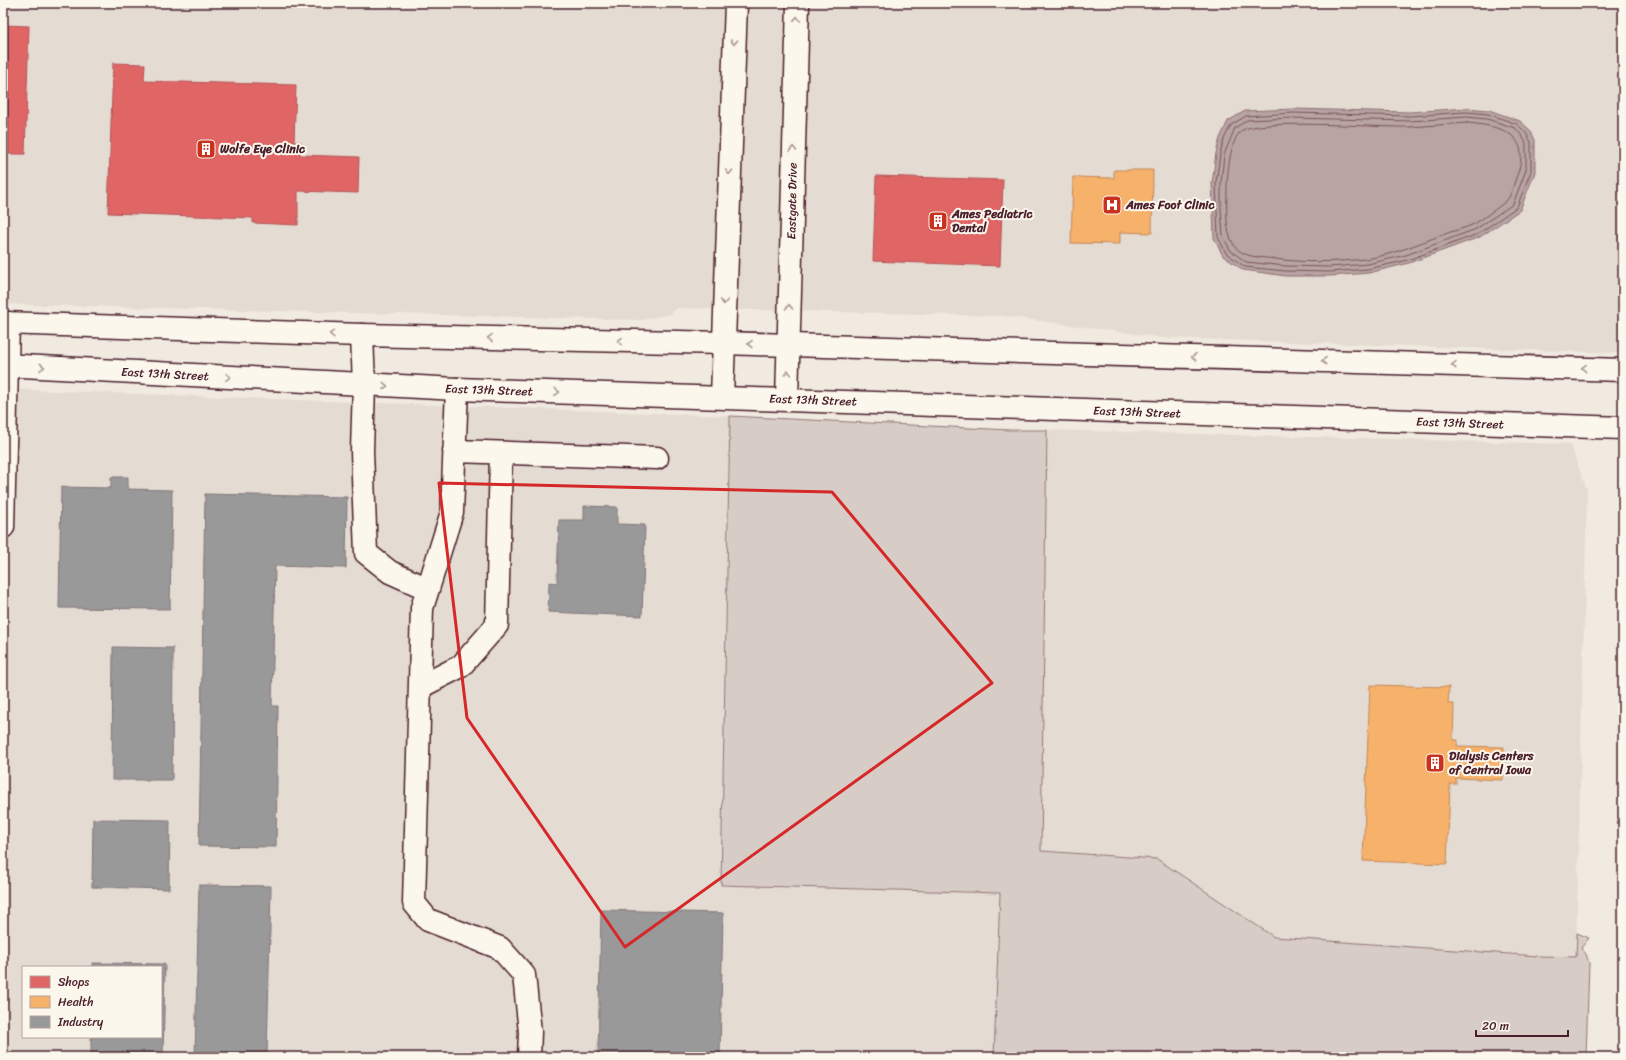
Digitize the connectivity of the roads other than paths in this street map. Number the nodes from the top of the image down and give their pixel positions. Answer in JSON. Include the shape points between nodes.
{"nodes":[{"id":1,"x":736,"y":3,"type":"edge"},
{"id":2,"x":798,"y":3,"type":"edge"},
{"id":3,"x":5,"y":323,"type":"edge"},
{"id":4,"x":362,"y":335,"type":"junction"},
{"id":5,"x":723,"y":343,"type":"junction"},
{"id":6,"x":789,"y":346,"type":"junction"},
{"id":7,"x":5,"y":365,"type":"edge"},
{"id":8,"x":1623,"y":370,"type":"edge"},
{"id":9,"x":364,"y":385,"type":"junction"},
{"id":10,"x":457,"y":389,"type":"junction"},
{"id":11,"x":722,"y":397,"type":"junction"},
{"id":12,"x":787,"y":399,"type":"junction"},
{"id":13,"x":1623,"y":428,"type":"edge"},
{"id":14,"x":454,"y":451,"type":"junction"},
{"id":15,"x":501,"y":454,"type":"junction"},
{"id":16,"x":657,"y":458,"type":"dead end"},
{"id":17,"x":3,"y":527,"type":"edge"},
{"id":18,"x":428,"y":589,"type":"junction"},
{"id":19,"x":420,"y":687,"type":"junction"},
{"id":20,"x":529,"y":1057,"type":"edge"}],
"edges":[{"from":1,"to":5,"type":"main road","one_way":true},
{"from":6,"to":2,"type":"main road","name":"Eastgate Drive","one_way":true},
{"from":4,"to":3,"type":"main road","one_way":true},
{"from":3,"to":7,"type":"main road"},
{"from":5,"to":4,"type":"main road","one_way":true},
{"from":4,"to":9,"type":"main road"},
{"from":6,"to":5,"type":"main road","one_way":true},
{"from":5,"to":11,"type":"main road"},
{"from":8,"to":6,"type":"main road","one_way":true},
{"from":12,"to":6,"type":"main road","name":"Eastgate Drive","one_way":true},
{"from":7,"to":9,"type":"main road","name":"East 13th Street","one_way":true},
{"from":7,"to":17,"type":"main road"},
{"from":9,"to":10,"type":"main road","name":"East 13th Street","one_way":true},
{"from":9,"to":18,"type":"main road","via":[[362,451],[366,553],[390,572]]},
{"from":10,"to":11,"type":"main road","name":"East 13th Street","one_way":true},
{"from":10,"to":14,"type":"main road"},
{"from":11,"to":12,"type":"main road","name":"East 13th Street"},
{"from":12,"to":13,"type":"main road","name":"East 13th Street"},
{"from":14,"to":15,"type":"main road"},
{"from":14,"to":18,"type":"main road","via":[[452,512]]},
{"from":15,"to":16,"type":"main road"},
{"from":15,"to":19,"type":"main road","via":[[497,626],[461,666]]},
{"from":18,"to":19,"type":"main road","via":[[422,608]]},
{"from":19,"to":20,"type":"main road","via":[[414,903],[428,920],[500,948],[524,975],[530,1032]]}]}
